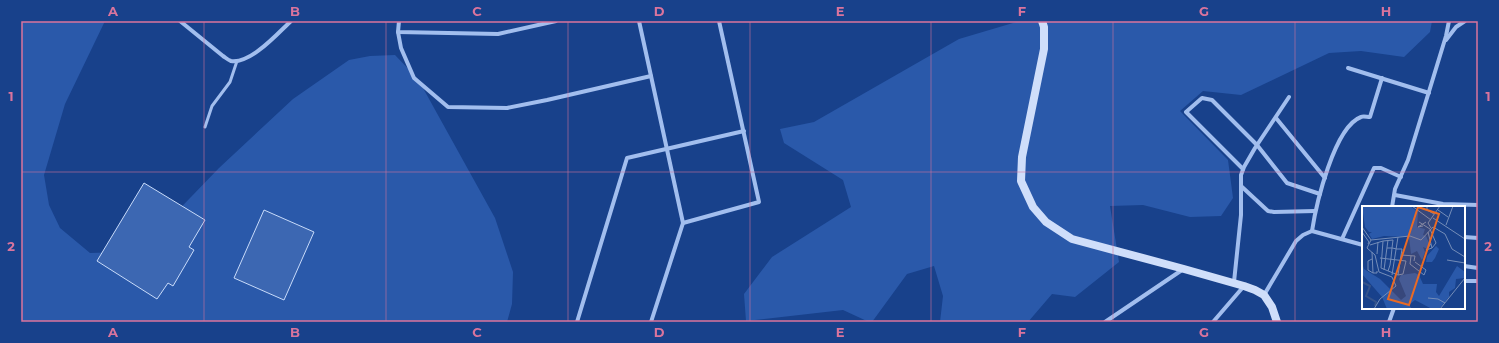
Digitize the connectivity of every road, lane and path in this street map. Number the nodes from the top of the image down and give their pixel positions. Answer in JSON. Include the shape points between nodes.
{"nodes":[{"id":1,"x":180,"y":21,"type":"edge"},
{"id":2,"x":291,"y":21,"type":"edge"},
{"id":3,"x":399,"y":21,"type":"edge"},
{"id":4,"x":556,"y":21,"type":"edge"},
{"id":5,"x":639,"y":21,"type":"edge"},
{"id":6,"x":719,"y":21,"type":"edge"},
{"id":7,"x":1042,"y":21,"type":"edge"},
{"id":8,"x":1449,"y":21,"type":"edge"},
{"id":9,"x":1465,"y":21,"type":"edge"},
{"id":10,"x":398,"y":32,"type":"junction"},
{"id":11,"x":1444,"y":43,"type":"junction"},
{"id":12,"x":237,"y":61,"type":"junction"},
{"id":13,"x":1348,"y":68,"type":"dead end"},
{"id":14,"x":651,"y":76,"type":"junction"},
{"id":15,"x":1382,"y":78,"type":"junction"},
{"id":16,"x":1429,"y":94,"type":"junction"},
{"id":17,"x":1289,"y":97,"type":"dead end"},
{"id":18,"x":1276,"y":118,"type":"junction"},
{"id":19,"x":205,"y":127,"type":"dead end"},
{"id":20,"x":744,"y":131,"type":"junction"},
{"id":21,"x":1257,"y":145,"type":"junction"},
{"id":22,"x":667,"y":149,"type":"junction"},
{"id":23,"x":1243,"y":169,"type":"junction"},
{"id":24,"x":1401,"y":177,"type":"junction"},
{"id":25,"x":1325,"y":178,"type":"junction"},
{"id":26,"x":1241,"y":186,"type":"junction"},
{"id":27,"x":1320,"y":194,"type":"junction"},
{"id":28,"x":1395,"y":195,"type":"junction"},
{"id":29,"x":1478,"y":205,"type":"edge"},
{"id":30,"x":1392,"y":206,"type":"edge"},
{"id":31,"x":1315,"y":211,"type":"junction"},
{"id":32,"x":683,"y":223,"type":"junction"},
{"id":33,"x":1312,"y":231,"type":"junction"},
{"id":34,"x":1465,"y":236,"type":"edge"},
{"id":35,"x":1478,"y":238,"type":"edge"},
{"id":36,"x":1342,"y":239,"type":"junction"},
{"id":37,"x":1362,"y":245,"type":"edge"},
{"id":38,"x":1465,"y":266,"type":"edge"},
{"id":39,"x":1184,"y":268,"type":"junction"},
{"id":40,"x":1478,"y":268,"type":"edge"},
{"id":41,"x":1465,"y":281,"type":"edge"},
{"id":42,"x":1478,"y":281,"type":"edge"},
{"id":43,"x":1234,"y":282,"type":"junction"},
{"id":44,"x":1244,"y":286,"type":"junction"},
{"id":45,"x":1264,"y":295,"type":"junction"},
{"id":46,"x":1394,"y":309,"type":"edge"},
{"id":47,"x":577,"y":322,"type":"edge"},
{"id":48,"x":651,"y":322,"type":"edge"},
{"id":49,"x":1105,"y":322,"type":"edge"},
{"id":50,"x":1213,"y":322,"type":"edge"},
{"id":51,"x":1277,"y":322,"type":"edge"},
{"id":52,"x":1389,"y":322,"type":"edge"}],
"edges":[{"from":1,"to":12,"type":"street","via":[[223,56]]},
{"from":2,"to":12,"type":"street","via":[[253,55]]},
{"from":3,"to":10,"type":"street"},
{"from":4,"to":10,"type":"street","via":[[498,34]]},
{"from":5,"to":14,"type":"street"},
{"from":6,"to":20,"type":"street"},
{"from":7,"to":39,"type":"street","via":[[1044,49],[1022,158],[1021,181],[1034,207],[1046,222],[1072,239]]},
{"from":8,"to":11,"type":"street"},
{"from":9,"to":11,"type":"street","via":[[1456,27]]},
{"from":10,"to":14,"type":"street","via":[[401,48],[414,78],[448,107],[507,108]]},
{"from":11,"to":16,"type":"street"},
{"from":12,"to":19,"type":"lane","via":[[230,82],[212,106]]},
{"from":13,"to":15,"type":"street"},
{"from":14,"to":22,"type":"street"},
{"from":15,"to":16,"type":"street"},
{"from":15,"to":25,"type":"street","via":[[1370,117],[1361,117],[1342,134]]},
{"from":16,"to":24,"type":"street"},
{"from":17,"to":18,"type":"street"},
{"from":18,"to":21,"type":"street"},
{"from":18,"to":25,"type":"street"},
{"from":20,"to":22,"type":"street"},
{"from":20,"to":32,"type":"street","via":[[759,202]]},
{"from":21,"to":23,"type":"street"},
{"from":21,"to":23,"type":"street","via":[[1212,100],[1202,98],[1186,112]]},
{"from":21,"to":27,"type":"street","via":[[1287,183]]},
{"from":22,"to":32,"type":"street"},
{"from":22,"to":47,"type":"street","via":[[627,158]]},
{"from":23,"to":26,"type":"street"},
{"from":24,"to":28,"type":"street"},
{"from":24,"to":36,"type":"street","via":[[1374,168]]},
{"from":25,"to":27,"type":"street"},
{"from":26,"to":31,"type":"street","via":[[1268,210]]},
{"from":26,"to":43,"type":"street","via":[[1241,215]]},
{"from":27,"to":31,"type":"street"},
{"from":28,"to":29,"type":"street","via":[[1443,204]]},
{"from":28,"to":30,"type":"street"},
{"from":31,"to":33,"type":"street"},
{"from":32,"to":48,"type":"street"},
{"from":33,"to":36,"type":"street"},
{"from":33,"to":45,"type":"street","via":[[1296,241]]},
{"from":34,"to":35,"type":"street"},
{"from":36,"to":37,"type":"street"},
{"from":38,"to":40,"type":"street"},
{"from":39,"to":43,"type":"street"},
{"from":39,"to":49,"type":"street"},
{"from":41,"to":42,"type":"street"},
{"from":43,"to":44,"type":"street"},
{"from":44,"to":45,"type":"street"},
{"from":44,"to":50,"type":"street"},
{"from":45,"to":51,"type":"street","via":[[1272,307]]},
{"from":46,"to":52,"type":"street"}]}
